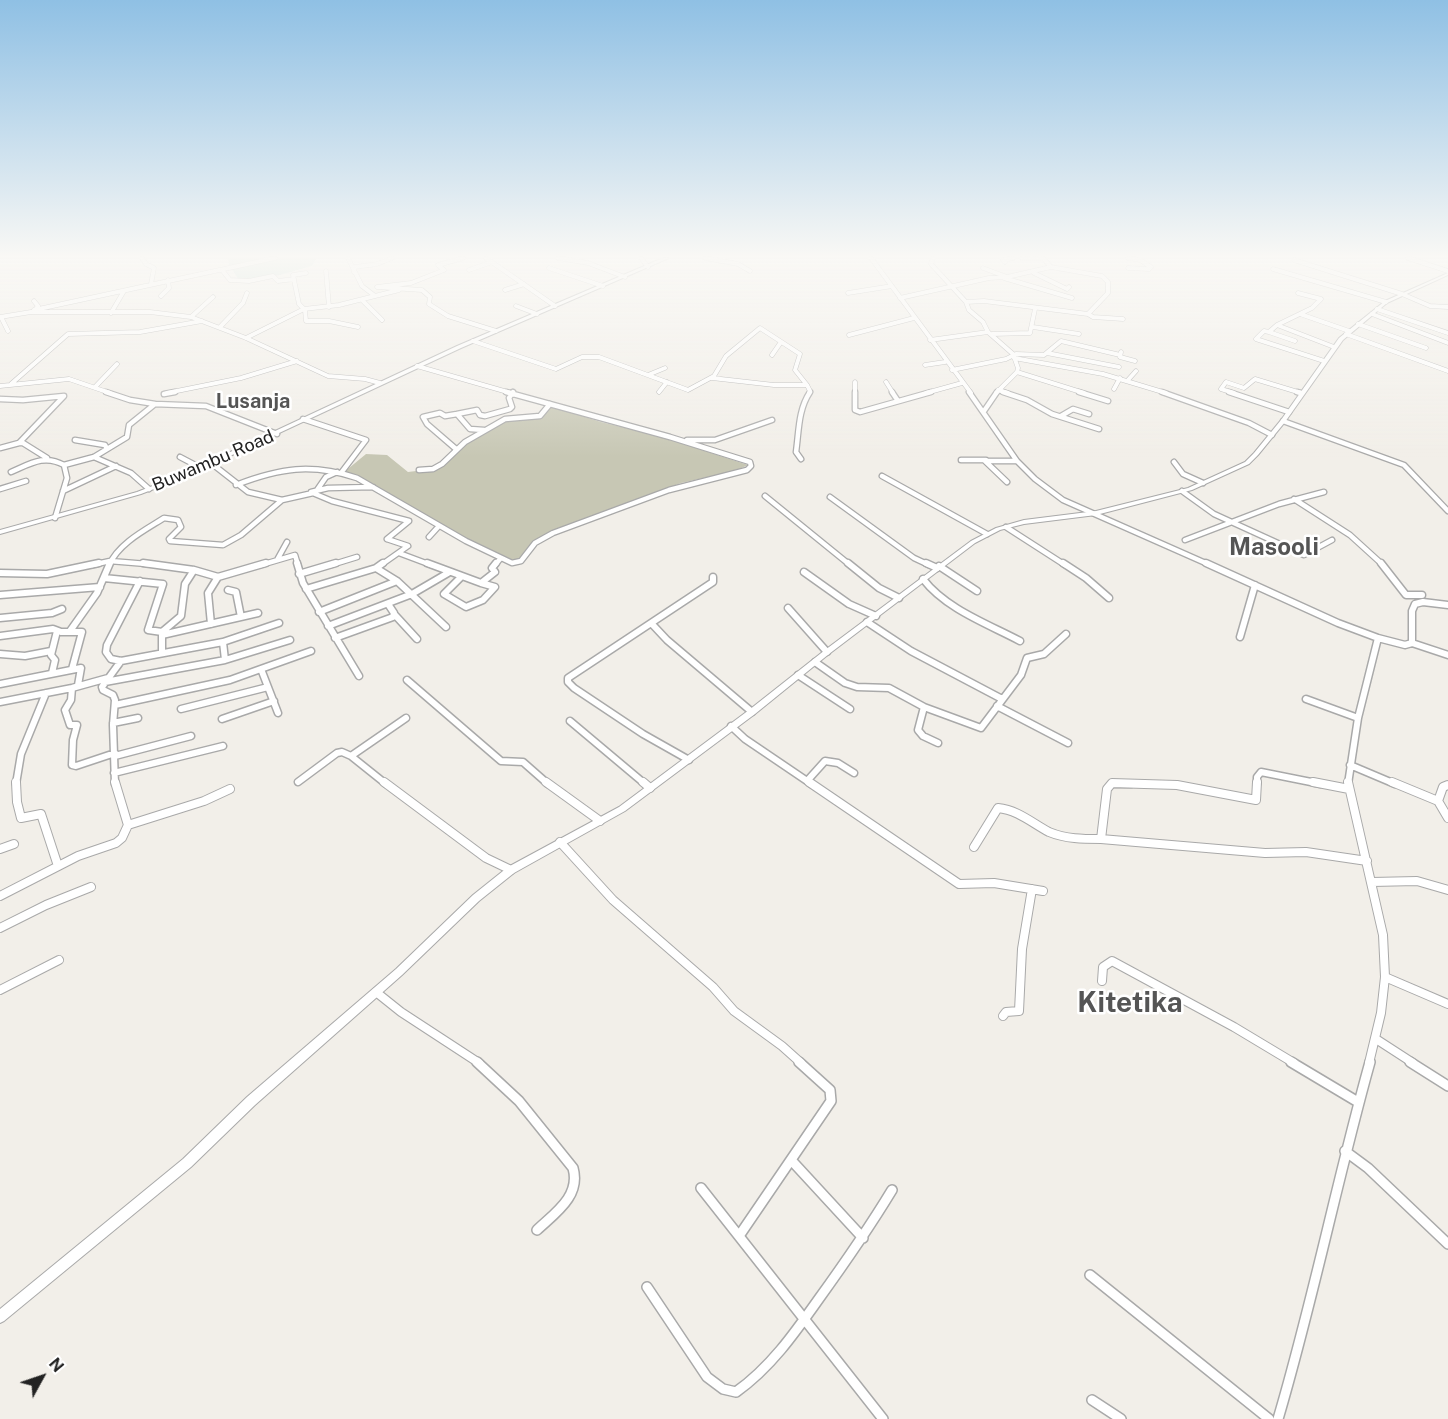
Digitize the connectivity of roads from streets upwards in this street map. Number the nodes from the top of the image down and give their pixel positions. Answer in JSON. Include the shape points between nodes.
{"nodes":[{"id":1,"x":4,"y":324,"type":"edge"},
{"id":2,"x":184,"y":324,"type":"edge"},
{"id":3,"x":212,"y":324,"type":"edge"},
{"id":4,"x":223,"y":324,"type":"edge"},
{"id":5,"x":274,"y":324,"type":"edge"},
{"id":6,"x":344,"y":324,"type":"edge"},
{"id":7,"x":475,"y":324,"type":"edge"},
{"id":8,"x":512,"y":324,"type":"edge"},
{"id":9,"x":890,"y":324,"type":"edge"},
{"id":10,"x":919,"y":324,"type":"edge"},
{"id":11,"x":984,"y":324,"type":"edge"},
{"id":12,"x":1325,"y":324,"type":"edge"},
{"id":13,"x":1358,"y":324,"type":"joint"},
{"id":14,"x":1405,"y":324,"type":"edge"},
{"id":15,"x":1418,"y":324,"type":"edge"},
{"id":16,"x":1277,"y":325,"type":"joint"},
{"id":17,"x":220,"y":327,"type":"junction"},
{"id":18,"x":358,"y":327,"type":"dead end"},
{"id":19,"x":1033,"y":327,"type":"joint"},
{"id":20,"x":8,"y":331,"type":"dead end"},
{"id":21,"x":495,"y":331,"type":"junction"},
{"id":22,"x":1269,"y":332,"type":"junction"},
{"id":23,"x":990,"y":333,"type":"junction"},
{"id":24,"x":1348,"y":333,"type":"junction"},
{"id":25,"x":1448,"y":333,"type":"edge"},
{"id":26,"x":1078,"y":334,"type":"dead end"},
{"id":27,"x":849,"y":335,"type":"dead end"},
{"id":28,"x":246,"y":338,"type":"junction"},
{"id":29,"x":930,"y":340,"type":"junction"},
{"id":30,"x":473,"y":341,"type":"junction"},
{"id":31,"x":1295,"y":341,"type":"dead end"},
{"id":32,"x":782,"y":342,"type":"junction"},
{"id":33,"x":1448,"y":343,"type":"edge"},
{"id":34,"x":1334,"y":347,"type":"junction"},
{"id":35,"x":1426,"y":348,"type":"dead end"},
{"id":36,"x":1047,"y":353,"type":"junction"},
{"id":37,"x":772,"y":355,"type":"dead end"},
{"id":38,"x":1013,"y":356,"type":"junction"},
{"id":39,"x":1418,"y":360,"type":"junction"},
{"id":40,"x":297,"y":361,"type":"junction"},
{"id":41,"x":1135,"y":361,"type":"dead end"},
{"id":42,"x":1324,"y":361,"type":"junction"},
{"id":43,"x":945,"y":362,"type":"junction"},
{"id":44,"x":117,"y":364,"type":"dead end"},
{"id":45,"x":1412,"y":364,"type":"dead end"},
{"id":46,"x":924,"y":365,"type":"dead end"},
{"id":47,"x":417,"y":366,"type":"junction"},
{"id":48,"x":1119,"y":367,"type":"dead end"},
{"id":49,"x":664,"y":368,"type":"dead end"},
{"id":50,"x":952,"y":369,"type":"junction"},
{"id":51,"x":1136,"y":371,"type":"dead end"},
{"id":52,"x":1448,"y":371,"type":"edge"},
{"id":53,"x":1017,"y":372,"type":"junction"},
{"id":54,"x":648,"y":375,"type":"junction"},
{"id":55,"x":712,"y":378,"type":"junction"},
{"id":56,"x":1120,"y":378,"type":"junction"},
{"id":57,"x":1128,"y":380,"type":"junction"},
{"id":58,"x":667,"y":382,"type":"junction"},
{"id":59,"x":855,"y":382,"type":"dead end"},
{"id":60,"x":886,"y":382,"type":"dead end"},
{"id":61,"x":380,"y":383,"type":"junction"},
{"id":62,"x":962,"y":383,"type":"junction"},
{"id":63,"x":10,"y":384,"type":"junction"},
{"id":64,"x":0,"y":386,"type":"edge"},
{"id":65,"x":807,"y":386,"type":"junction"},
{"id":66,"x":94,"y":387,"type":"junction"},
{"id":67,"x":1114,"y":389,"type":"dead end"},
{"id":68,"x":998,"y":390,"type":"junction"},
{"id":69,"x":513,"y":392,"type":"junction"},
{"id":70,"x":659,"y":392,"type":"dead end"},
{"id":71,"x":0,"y":393,"type":"edge"},
{"id":72,"x":1301,"y":393,"type":"junction"},
{"id":73,"x":164,"y":394,"type":"dead end"},
{"id":74,"x":0,"y":399,"type":"edge"},
{"id":75,"x":898,"y":401,"type":"junction"},
{"id":76,"x":1108,"y":401,"type":"dead end"},
{"id":77,"x":155,"y":404,"type":"junction"},
{"id":78,"x":550,"y":404,"type":"junction"},
{"id":79,"x":984,"y":411,"type":"junction"},
{"id":80,"x":1289,"y":412,"type":"junction"},
{"id":81,"x":457,"y":414,"type":"junction"},
{"id":82,"x":1089,"y":414,"type":"dead end"},
{"id":83,"x":1061,"y":416,"type":"junction"},
{"id":84,"x":303,"y":419,"type":"junction"},
{"id":85,"x":772,"y":420,"type":"dead end"},
{"id":86,"x":1283,"y":421,"type":"junction"},
{"id":87,"x":1099,"y":429,"type":"dead end"},
{"id":88,"x":484,"y":430,"type":"junction"},
{"id":89,"x":277,"y":434,"type":"junction"},
{"id":90,"x":1272,"y":435,"type":"junction"},
{"id":91,"x":75,"y":440,"type":"dead end"},
{"id":92,"x":681,"y":440,"type":"junction"},
{"id":93,"x":19,"y":443,"type":"junction"},
{"id":94,"x":0,"y":448,"type":"edge"},
{"id":95,"x":109,"y":448,"type":"junction"},
{"id":96,"x":118,"y":450,"type":"dead end"},
{"id":97,"x":456,"y":450,"type":"junction"},
{"id":98,"x":94,"y":457,"type":"junction"},
{"id":99,"x":47,"y":458,"type":"junction"},
{"id":100,"x":180,"y":458,"type":"dead end"},
{"id":101,"x":801,"y":459,"type":"dead end"},
{"id":102,"x":961,"y":460,"type":"dead end"},
{"id":103,"x":986,"y":460,"type":"junction"},
{"id":104,"x":1017,"y":461,"type":"junction"},
{"id":105,"x":1174,"y":462,"type":"dead end"},
{"id":106,"x":211,"y":463,"type":"junction"},
{"id":107,"x":64,"y":465,"type":"junction"},
{"id":108,"x":116,"y":466,"type":"junction"},
{"id":109,"x":201,"y":468,"type":"junction"},
{"id":110,"x":419,"y":470,"type":"dead end"},
{"id":111,"x":11,"y":472,"type":"dead end"},
{"id":112,"x":339,"y":473,"type":"junction"},
{"id":113,"x":882,"y":476,"type":"dead end"},
{"id":114,"x":26,"y":480,"type":"dead end"},
{"id":115,"x":1007,"y":482,"type":"dead end"},
{"id":116,"x":1203,"y":483,"type":"junction"},
{"id":117,"x":236,"y":485,"type":"junction"},
{"id":118,"x":373,"y":487,"type":"junction"},
{"id":119,"x":0,"y":489,"type":"edge"},
{"id":120,"x":149,"y":489,"type":"junction"},
{"id":121,"x":63,"y":491,"type":"junction"},
{"id":122,"x":317,"y":491,"type":"junction"},
{"id":123,"x":1182,"y":491,"type":"junction"},
{"id":124,"x":1324,"y":492,"type":"dead end"},
{"id":125,"x":307,"y":493,"type":"junction"},
{"id":126,"x":765,"y":496,"type":"dead end"},
{"id":127,"x":830,"y":497,"type":"dead end"},
{"id":128,"x":1294,"y":499,"type":"junction"},
{"id":129,"x":282,"y":500,"type":"junction"},
{"id":130,"x":1448,"y":511,"type":"edge"},
{"id":131,"x":1096,"y":513,"type":"junction"},
{"id":132,"x":55,"y":518,"type":"junction"},
{"id":133,"x":1229,"y":522,"type":"junction"},
{"id":134,"x":440,"y":526,"type":"junction"},
{"id":135,"x":1006,"y":527,"type":"junction"},
{"id":136,"x":0,"y":532,"type":"edge"},
{"id":137,"x":233,"y":533,"type":"dead end"},
{"id":138,"x":242,"y":533,"type":"junction"},
{"id":139,"x":987,"y":534,"type":"junction"},
{"id":140,"x":429,"y":537,"type":"dead end"},
{"id":141,"x":1185,"y":540,"type":"dead end"},
{"id":142,"x":1332,"y":540,"type":"dead end"},
{"id":143,"x":287,"y":542,"type":"dead end"},
{"id":144,"x":399,"y":554,"type":"junction"},
{"id":145,"x":357,"y":557,"type":"dead end"},
{"id":146,"x":500,"y":559,"type":"junction"},
{"id":147,"x":277,"y":560,"type":"junction"},
{"id":148,"x":110,"y":561,"type":"junction"},
{"id":149,"x":938,"y":567,"type":"junction"},
{"id":150,"x":376,"y":568,"type":"junction"},
{"id":151,"x":194,"y":570,"type":"junction"},
{"id":152,"x":804,"y":572,"type":"dead end"},
{"id":153,"x":0,"y":573,"type":"edge"},
{"id":154,"x":448,"y":573,"type":"junction"},
{"id":155,"x":298,"y":574,"type":"junction"},
{"id":156,"x":218,"y":577,"type":"junction"},
{"id":157,"x":462,"y":577,"type":"junction"},
{"id":158,"x":713,"y":577,"type":"dead end"},
{"id":159,"x":104,"y":578,"type":"junction"},
{"id":160,"x":923,"y":579,"type":"junction"},
{"id":161,"x":140,"y":581,"type":"junction"},
{"id":162,"x":397,"y":581,"type":"junction"},
{"id":163,"x":481,"y":583,"type":"junction"},
{"id":164,"x":1255,"y":585,"type":"junction"},
{"id":165,"x":100,"y":587,"type":"junction"},
{"id":166,"x":306,"y":589,"type":"junction"},
{"id":167,"x":228,"y":590,"type":"dead end"},
{"id":168,"x":977,"y":591,"type":"dead end"},
{"id":169,"x":412,"y":594,"type":"junction"},
{"id":170,"x":0,"y":595,"type":"edge"},
{"id":171,"x":1422,"y":595,"type":"dead end"},
{"id":172,"x":899,"y":598,"type":"junction"},
{"id":173,"x":1109,"y":598,"type":"dead end"},
{"id":174,"x":388,"y":604,"type":"junction"},
{"id":175,"x":1448,"y":605,"type":"edge"},
{"id":176,"x":788,"y":608,"type":"dead end"},
{"id":177,"x":62,"y":609,"type":"dead end"},
{"id":178,"x":319,"y":612,"type":"junction"},
{"id":179,"x":258,"y":613,"type":"dead end"},
{"id":180,"x":395,"y":615,"type":"junction"},
{"id":181,"x":876,"y":616,"type":"junction"},
{"id":182,"x":241,"y":617,"type":"junction"},
{"id":183,"x":0,"y":618,"type":"edge"},
{"id":184,"x":867,"y":622,"type":"junction"},
{"id":185,"x":279,"y":623,"type":"dead end"},
{"id":186,"x":211,"y":624,"type":"junction"},
{"id":187,"x":652,"y":624,"type":"junction"},
{"id":188,"x":328,"y":626,"type":"junction"},
{"id":189,"x":446,"y":627,"type":"dead end"},
{"id":190,"x":57,"y":631,"type":"junction"},
{"id":191,"x":70,"y":631,"type":"junction"},
{"id":192,"x":162,"y":633,"type":"junction"},
{"id":193,"x":1066,"y":634,"type":"dead end"},
{"id":194,"x":0,"y":636,"type":"edge"},
{"id":195,"x":335,"y":638,"type":"junction"},
{"id":196,"x":1240,"y":638,"type":"dead end"},
{"id":197,"x":1378,"y":638,"type":"junction"},
{"id":198,"x":290,"y":639,"type":"dead end"},
{"id":199,"x":417,"y":639,"type":"dead end"},
{"id":200,"x":1020,"y":641,"type":"dead end"},
{"id":201,"x":223,"y":642,"type":"junction"},
{"id":202,"x":1412,"y":643,"type":"junction"},
{"id":203,"x":51,"y":651,"type":"junction"},
{"id":204,"x":311,"y":651,"type":"dead end"},
{"id":205,"x":827,"y":652,"type":"junction"},
{"id":206,"x":162,"y":653,"type":"junction"},
{"id":207,"x":0,"y":654,"type":"edge"},
{"id":208,"x":1448,"y":655,"type":"edge"},
{"id":209,"x":225,"y":660,"type":"junction"},
{"id":210,"x":121,"y":661,"type":"junction"},
{"id":211,"x":815,"y":662,"type":"junction"},
{"id":212,"x":72,"y":669,"type":"junction"},
{"id":213,"x":261,"y":669,"type":"junction"},
{"id":214,"x":52,"y":673,"type":"junction"},
{"id":215,"x":798,"y":675,"type":"junction"},
{"id":216,"x":359,"y":676,"type":"dead end"},
{"id":217,"x":106,"y":680,"type":"junction"},
{"id":218,"x":407,"y":680,"type":"dead end"},
{"id":219,"x":0,"y":684,"type":"edge"},
{"id":220,"x":75,"y":686,"type":"junction"},
{"id":221,"x":268,"y":687,"type":"junction"},
{"id":222,"x":45,"y":693,"type":"junction"},
{"id":223,"x":1002,"y":699,"type":"junction"},
{"id":224,"x":1306,"y":699,"type":"dead end"},
{"id":225,"x":274,"y":701,"type":"junction"},
{"id":226,"x":0,"y":702,"type":"edge"},
{"id":227,"x":115,"y":705,"type":"junction"},
{"id":228,"x":997,"y":706,"type":"junction"},
{"id":229,"x":924,"y":707,"type":"junction"},
{"id":230,"x":181,"y":709,"type":"dead end"},
{"id":231,"x":850,"y":710,"type":"dead end"},
{"id":232,"x":752,"y":712,"type":"junction"},
{"id":233,"x":279,"y":713,"type":"dead end"},
{"id":234,"x":138,"y":718,"type":"dead end"},
{"id":235,"x":406,"y":718,"type":"dead end"},
{"id":236,"x":1358,"y":718,"type":"junction"},
{"id":237,"x":222,"y":719,"type":"dead end"},
{"id":238,"x":570,"y":721,"type":"dead end"},
{"id":239,"x":113,"y":723,"type":"junction"},
{"id":240,"x":731,"y":726,"type":"junction"},
{"id":241,"x":191,"y":736,"type":"dead end"},
{"id":242,"x":938,"y":742,"type":"dead end"},
{"id":243,"x":1068,"y":743,"type":"dead end"},
{"id":244,"x":223,"y":746,"type":"dead end"},
{"id":245,"x":115,"y":754,"type":"junction"},
{"id":246,"x":351,"y":756,"type":"junction"},
{"id":247,"x":688,"y":760,"type":"junction"},
{"id":248,"x":1350,"y":765,"type":"junction"},
{"id":249,"x":114,"y":773,"type":"junction"},
{"id":250,"x":854,"y":773,"type":"dead end"},
{"id":251,"x":807,"y":781,"type":"junction"},
{"id":252,"x":298,"y":782,"type":"dead end"},
{"id":253,"x":1448,"y":785,"type":"edge"},
{"id":254,"x":650,"y":788,"type":"junction"},
{"id":255,"x":230,"y":789,"type":"dead end"},
{"id":256,"x":1349,"y":789,"type":"junction"},
{"id":257,"x":1438,"y":801,"type":"junction"},
{"id":258,"x":1448,"y":818,"type":"edge"},
{"id":259,"x":600,"y":822,"type":"junction"},
{"id":260,"x":128,"y":825,"type":"junction"},
{"id":261,"x":1101,"y":839,"type":"junction"},
{"id":262,"x":560,"y":842,"type":"junction"},
{"id":263,"x":14,"y":844,"type":"dead end"},
{"id":264,"x":974,"y":847,"type":"dead end"},
{"id":265,"x":0,"y":849,"type":"edge"},
{"id":266,"x":1367,"y":861,"type":"junction"},
{"id":267,"x":58,"y":866,"type":"junction"},
{"id":268,"x":511,"y":870,"type":"junction"},
{"id":269,"x":1372,"y":882,"type":"junction"},
{"id":270,"x":91,"y":887,"type":"dead end"},
{"id":271,"x":1032,"y":889,"type":"junction"},
{"id":272,"x":1448,"y":890,"type":"edge"},
{"id":273,"x":1043,"y":891,"type":"dead end"},
{"id":274,"x":0,"y":897,"type":"edge"},
{"id":275,"x":0,"y":928,"type":"edge"},
{"id":276,"x":60,"y":960,"type":"dead end"},
{"id":277,"x":1385,"y":977,"type":"junction"},
{"id":278,"x":1102,"y":981,"type":"dead end"},
{"id":279,"x":0,"y":990,"type":"edge"},
{"id":280,"x":376,"y":992,"type":"junction"},
{"id":281,"x":1448,"y":1004,"type":"edge"},
{"id":282,"x":1004,"y":1016,"type":"dead end"},
{"id":283,"x":1376,"y":1039,"type":"junction"},
{"id":284,"x":1448,"y":1086,"type":"edge"},
{"id":285,"x":1358,"y":1102,"type":"junction"},
{"id":286,"x":1345,"y":1151,"type":"junction"},
{"id":287,"x":792,"y":1161,"type":"junction"},
{"id":288,"x":701,"y":1188,"type":"dead end"},
{"id":289,"x":892,"y":1190,"type":"dead end"},
{"id":290,"x":537,"y":1230,"type":"dead end"},
{"id":291,"x":739,"y":1236,"type":"junction"},
{"id":292,"x":863,"y":1238,"type":"junction"},
{"id":293,"x":1448,"y":1244,"type":"edge"},
{"id":294,"x":1090,"y":1275,"type":"dead end"},
{"id":295,"x":647,"y":1287,"type":"dead end"},
{"id":296,"x":0,"y":1317,"type":"edge"},
{"id":297,"x":805,"y":1318,"type":"junction"},
{"id":298,"x":1092,"y":1400,"type":"dead end"},
{"id":299,"x":883,"y":1419,"type":"edge"},
{"id":300,"x":1121,"y":1419,"type":"edge"},
{"id":301,"x":1269,"y":1419,"type":"edge"},
{"id":302,"x":1278,"y":1419,"type":"edge"}],
"edges":[{"from":1,"to":20,"type":"street"},
{"from":2,"to":63,"type":"street","via":[[140,332],[68,334]]},
{"from":3,"to":17,"type":"street"},
{"from":4,"to":17,"type":"street"},
{"from":5,"to":28,"type":"street"},
{"from":6,"to":18,"type":"street"},
{"from":7,"to":21,"type":"street"},
{"from":8,"to":21,"type":"street","name":"Buwambu Road"},
{"from":9,"to":27,"type":"street"},
{"from":10,"to":29,"type":"street"},
{"from":11,"to":23,"type":"street"},
{"from":12,"to":24,"type":"street"},
{"from":13,"to":24,"type":"street"},
{"from":13,"to":35,"type":"street"},
{"from":14,"to":33,"type":"street"},
{"from":15,"to":25,"type":"street"},
{"from":16,"to":22,"type":"street"},
{"from":16,"to":34,"type":"street"},
{"from":17,"to":28,"type":"street"},
{"from":19,"to":23,"type":"street","via":[[1028,334]]},
{"from":19,"to":26,"type":"street"},
{"from":21,"to":30,"type":"street","name":"Buwambu Road"},
{"from":22,"to":31,"type":"street"},
{"from":22,"to":42,"type":"street","via":[[1264,331],[1256,339]]},
{"from":23,"to":29,"type":"street"},
{"from":23,"to":38,"type":"street"},
{"from":24,"to":34,"type":"street"},
{"from":24,"to":39,"type":"street"},
{"from":28,"to":40,"type":"street"},
{"from":29,"to":43,"type":"street"},
{"from":30,"to":47,"type":"street","name":"Buwambu Road"},
{"from":30,"to":54,"type":"street","via":[[556,369],[582,357],[595,356]]},
{"from":32,"to":37,"type":"street"},
{"from":32,"to":55,"type":"street","via":[[760,328],[726,356]]},
{"from":32,"to":65,"type":"street","via":[[800,354],[795,370]]},
{"from":34,"to":42,"type":"street"},
{"from":36,"to":38,"type":"street"},
{"from":36,"to":41,"type":"street","via":[[1061,341],[1121,353],[1122,358]]},
{"from":36,"to":48,"type":"street"},
{"from":38,"to":50,"type":"street"},
{"from":38,"to":53,"type":"street"},
{"from":38,"to":56,"type":"street"},
{"from":39,"to":45,"type":"street"},
{"from":39,"to":52,"type":"street"},
{"from":40,"to":61,"type":"street","via":[[334,378],[362,377]]},
{"from":40,"to":73,"type":"street","via":[[241,378]]},
{"from":42,"to":72,"type":"street"},
{"from":43,"to":46,"type":"street"},
{"from":43,"to":50,"type":"street"},
{"from":44,"to":66,"type":"street"},
{"from":47,"to":61,"type":"street","name":"Buwambu Road"},
{"from":47,"to":69,"type":"street"},
{"from":49,"to":54,"type":"street"},
{"from":50,"to":62,"type":"street"},
{"from":51,"to":57,"type":"street"},
{"from":53,"to":68,"type":"street"},
{"from":53,"to":76,"type":"street"},
{"from":54,"to":58,"type":"street"},
{"from":55,"to":58,"type":"street","via":[[688,390]]},
{"from":55,"to":65,"type":"street"},
{"from":56,"to":57,"type":"street"},
{"from":56,"to":67,"type":"street"},
{"from":57,"to":90,"type":"street","via":[[1249,423]]},
{"from":58,"to":70,"type":"street"},
{"from":59,"to":75,"type":"street","via":[[858,412]]},
{"from":60,"to":75,"type":"street"},
{"from":61,"to":84,"type":"street","name":"Buwambu Road"},
{"from":62,"to":75,"type":"street"},
{"from":62,"to":79,"type":"street"},
{"from":63,"to":64,"type":"street"},
{"from":63,"to":66,"type":"street","via":[[69,379]]},
{"from":63,"to":71,"type":"street"},
{"from":65,"to":101,"type":"street","via":[[810,391],[796,452]]},
{"from":66,"to":77,"type":"street"},
{"from":68,"to":79,"type":"street"},
{"from":68,"to":83,"type":"street"},
{"from":69,"to":78,"type":"street"},
{"from":69,"to":81,"type":"street","via":[[510,409],[484,416],[477,410]]},
{"from":72,"to":80,"type":"street"},
{"from":72,"to":80,"type":"street","via":[[1255,379],[1244,388],[1226,382],[1221,389]]},
{"from":74,"to":93,"type":"street","via":[[64,396]]},
{"from":77,"to":89,"type":"street","via":[[206,406]]},
{"from":77,"to":95,"type":"street","via":[[129,425],[124,440]]},
{"from":78,"to":88,"type":"street","via":[[540,416],[508,418]]},
{"from":78,"to":92,"type":"street"},
{"from":79,"to":104,"type":"street"},
{"from":80,"to":86,"type":"street"},
{"from":81,"to":88,"type":"street","via":[[470,429]]},
{"from":81,"to":97,"type":"street","via":[[434,413],[422,418]]},
{"from":82,"to":83,"type":"street","via":[[1073,409]]},
{"from":83,"to":87,"type":"street"},
{"from":84,"to":89,"type":"street","name":"Buwambu Road"},
{"from":84,"to":112,"type":"street","via":[[366,440]]},
{"from":85,"to":92,"type":"street","via":[[715,440]]},
{"from":86,"to":90,"type":"street"},
{"from":86,"to":130,"type":"street","via":[[1404,465]]},
{"from":88,"to":97,"type":"street"},
{"from":89,"to":106,"type":"street","name":"Buwambu Road"},
{"from":90,"to":116,"type":"street","via":[[1247,463]]},
{"from":91,"to":95,"type":"street"},
{"from":92,"to":146,"type":"street","via":[[750,462],[751,466],[553,533],[535,543],[516,563]]},
{"from":93,"to":94,"type":"street"},
{"from":93,"to":99,"type":"street"},
{"from":95,"to":96,"type":"street"},
{"from":95,"to":98,"type":"street"},
{"from":97,"to":110,"type":"street","via":[[433,469]]},
{"from":98,"to":107,"type":"street"},
{"from":98,"to":108,"type":"street"},
{"from":99,"to":107,"type":"street"},
{"from":99,"to":111,"type":"street"},
{"from":100,"to":109,"type":"street"},
{"from":102,"to":103,"type":"street"},
{"from":103,"to":104,"type":"street"},
{"from":103,"to":115,"type":"street"},
{"from":104,"to":131,"type":"street","via":[[1063,500]]},
{"from":105,"to":116,"type":"street","via":[[1183,474]]},
{"from":106,"to":109,"type":"street","name":"Buwambu Road"},
{"from":106,"to":117,"type":"street"},
{"from":107,"to":121,"type":"street","via":[[67,478]]},
{"from":108,"to":120,"type":"street"},
{"from":108,"to":121,"type":"street"},
{"from":109,"to":120,"type":"street","name":"Buwambu Road"},
{"from":112,"to":117,"type":"street","via":[[319,467],[283,469]]},
{"from":112,"to":118,"type":"street"},
{"from":112,"to":122,"type":"street","via":[[326,477]]},
{"from":113,"to":139,"type":"street"},
{"from":114,"to":119,"type":"street"},
{"from":116,"to":123,"type":"street"},
{"from":117,"to":129,"type":"street"},
{"from":118,"to":122,"type":"street"},
{"from":118,"to":134,"type":"street"},
{"from":120,"to":132,"type":"street","name":"Buwambu Road"},
{"from":121,"to":132,"type":"street"},
{"from":122,"to":125,"type":"street"},
{"from":123,"to":131,"type":"street"},
{"from":123,"to":133,"type":"street"},
{"from":124,"to":128,"type":"street"},
{"from":125,"to":129,"type":"street"},
{"from":125,"to":144,"type":"street","via":[[408,521],[387,539],[408,545]]},
{"from":126,"to":172,"type":"street","via":[[879,588]]},
{"from":127,"to":149,"type":"street","via":[[916,559]]},
{"from":128,"to":133,"type":"street"},
{"from":128,"to":171,"type":"street","via":[[1350,535],[1382,564],[1406,595]]},
{"from":129,"to":138,"type":"street"},
{"from":131,"to":135,"type":"street"},
{"from":131,"to":164,"type":"street"},
{"from":132,"to":136,"type":"street","name":"Buwambu Road"},
{"from":133,"to":141,"type":"street"},
{"from":133,"to":142,"type":"street","via":[[1304,555]]},
{"from":134,"to":140,"type":"street"},
{"from":134,"to":146,"type":"street"},
{"from":135,"to":139,"type":"street"},
{"from":135,"to":173,"type":"street","via":[[1086,578]]},
{"from":137,"to":138,"type":"street"},
{"from":138,"to":148,"type":"street","via":[[222,546],[170,541],[181,527],[178,520],[165,518],[129,542]]},
{"from":139,"to":149,"type":"street"},
{"from":143,"to":147,"type":"street"},
{"from":144,"to":150,"type":"street"},
{"from":144,"to":154,"type":"street"},
{"from":145,"to":155,"type":"street"},
{"from":146,"to":163,"type":"street","via":[[492,568],[495,572]]},
{"from":147,"to":155,"type":"street","via":[[295,555]]},
{"from":147,"to":156,"type":"street"},
{"from":148,"to":151,"type":"street"},
{"from":148,"to":153,"type":"street","via":[[47,574]]},
{"from":148,"to":159,"type":"street"},
{"from":149,"to":160,"type":"street"},
{"from":149,"to":168,"type":"street"},
{"from":150,"to":162,"type":"street"},
{"from":150,"to":166,"type":"street"},
{"from":151,"to":156,"type":"street"},
{"from":151,"to":192,"type":"street","via":[[185,584],[181,616]]},
{"from":152,"to":181,"type":"street","via":[[849,604]]},
{"from":154,"to":157,"type":"street"},
{"from":154,"to":169,"type":"street"},
{"from":155,"to":166,"type":"street"},
{"from":156,"to":186,"type":"street","via":[[208,593]]},
{"from":157,"to":163,"type":"street"},
{"from":157,"to":163,"type":"street","via":[[444,594],[466,607],[481,604],[495,587]]},
{"from":158,"to":187,"type":"street","via":[[713,582]]},
{"from":159,"to":161,"type":"street"},
{"from":159,"to":165,"type":"street"},
{"from":160,"to":172,"type":"street"},
{"from":160,"to":200,"type":"street","via":[[948,601]]},
{"from":161,"to":192,"type":"street","via":[[164,586],[148,630]]},
{"from":161,"to":210,"type":"street","via":[[107,645],[108,656]]},
{"from":162,"to":169,"type":"street"},
{"from":162,"to":178,"type":"street"},
{"from":164,"to":196,"type":"street"},
{"from":164,"to":197,"type":"street"},
{"from":165,"to":170,"type":"street"},
{"from":165,"to":191,"type":"street"},
{"from":166,"to":178,"type":"street"},
{"from":167,"to":182,"type":"street","via":[[236,592]]},
{"from":169,"to":174,"type":"street"},
{"from":169,"to":189,"type":"street"},
{"from":172,"to":181,"type":"street"},
{"from":174,"to":180,"type":"street"},
{"from":174,"to":188,"type":"street"},
{"from":175,"to":202,"type":"street","via":[[1415,604]]},
{"from":176,"to":205,"type":"street"},
{"from":177,"to":183,"type":"street"},
{"from":178,"to":188,"type":"street"},
{"from":179,"to":182,"type":"street"},
{"from":180,"to":195,"type":"street"},
{"from":180,"to":199,"type":"street"},
{"from":181,"to":184,"type":"street"},
{"from":182,"to":186,"type":"street"},
{"from":184,"to":205,"type":"street"},
{"from":184,"to":223,"type":"street","via":[[903,646]]},
{"from":185,"to":201,"type":"street"},
{"from":186,"to":192,"type":"street"},
{"from":187,"to":232,"type":"street"},
{"from":187,"to":247,"type":"street","via":[[580,668],[568,682]]},
{"from":188,"to":195,"type":"street"},
{"from":190,"to":191,"type":"street"},
{"from":190,"to":194,"type":"street"},
{"from":190,"to":203,"type":"street"},
{"from":191,"to":212,"type":"street","via":[[82,634]]},
{"from":192,"to":206,"type":"street"},
{"from":193,"to":223,"type":"street","via":[[1044,654],[1028,658],[1021,675]]},
{"from":195,"to":216,"type":"street"},
{"from":197,"to":202,"type":"street"},
{"from":197,"to":236,"type":"street"},
{"from":198,"to":209,"type":"street"},
{"from":201,"to":206,"type":"street"},
{"from":201,"to":209,"type":"street"},
{"from":202,"to":208,"type":"street"},
{"from":203,"to":207,"type":"street","via":[[25,656]]},
{"from":203,"to":214,"type":"street","via":[[55,660]]},
{"from":204,"to":213,"type":"street"},
{"from":205,"to":211,"type":"street"},
{"from":206,"to":210,"type":"street"},
{"from":209,"to":217,"type":"street"},
{"from":210,"to":217,"type":"street"},
{"from":211,"to":215,"type":"street"},
{"from":211,"to":229,"type":"street","via":[[845,683],[886,687]]},
{"from":212,"to":214,"type":"street"},
{"from":212,"to":220,"type":"street","via":[[82,669]]},
{"from":213,"to":221,"type":"street"},
{"from":213,"to":227,"type":"street","via":[[230,680]]},
{"from":214,"to":219,"type":"street"},
{"from":215,"to":231,"type":"street"},
{"from":215,"to":232,"type":"street"},
{"from":217,"to":220,"type":"street"},
{"from":217,"to":227,"type":"street","via":[[102,690],[113,695]]},
{"from":218,"to":259,"type":"street","via":[[501,761],[523,762]]},
{"from":220,"to":222,"type":"street"},
{"from":220,"to":245,"type":"street","via":[[65,710],[70,725],[77,724],[72,765]]},
{"from":221,"to":225,"type":"street"},
{"from":221,"to":230,"type":"street"},
{"from":222,"to":226,"type":"street"},
{"from":222,"to":267,"type":"street","via":[[14,787],[21,818],[41,814]]},
{"from":223,"to":228,"type":"street"},
{"from":224,"to":236,"type":"street"},
{"from":225,"to":233,"type":"street"},
{"from":225,"to":237,"type":"street"},
{"from":227,"to":239,"type":"street"},
{"from":228,"to":229,"type":"street","via":[[978,728]]},
{"from":228,"to":243,"type":"street"},
{"from":229,"to":242,"type":"street","via":[[918,730]]},
{"from":232,"to":240,"type":"street"},
{"from":234,"to":239,"type":"street"},
{"from":235,"to":246,"type":"street"},
{"from":236,"to":248,"type":"street"},
{"from":238,"to":254,"type":"street"},
{"from":239,"to":245,"type":"street"},
{"from":240,"to":247,"type":"street"},
{"from":240,"to":251,"type":"street"},
{"from":241,"to":245,"type":"street"},
{"from":244,"to":249,"type":"street"},
{"from":245,"to":249,"type":"street"},
{"from":246,"to":252,"type":"street","via":[[337,753]]},
{"from":246,"to":268,"type":"street","via":[[486,858]]},
{"from":247,"to":254,"type":"street"},
{"from":248,"to":256,"type":"street"},
{"from":248,"to":257,"type":"street"},
{"from":249,"to":260,"type":"street"},
{"from":250,"to":251,"type":"street","via":[[825,761]]},
{"from":251,"to":271,"type":"street","via":[[959,884],[994,883]]},
{"from":253,"to":257,"type":"street","via":[[1443,787]]},
{"from":254,"to":259,"type":"street"},
{"from":255,"to":260,"type":"street"},
{"from":256,"to":261,"type":"street","via":[[1261,772],[1257,777],[1256,800],[1177,785],[1112,783],[1107,789]]},
{"from":256,"to":266,"type":"street"},
{"from":257,"to":258,"type":"street"},
{"from":259,"to":262,"type":"street"},
{"from":260,"to":267,"type":"street","via":[[116,843]]},
{"from":261,"to":264,"type":"street","via":[[1058,835],[1007,807],[998,808]]},
{"from":261,"to":266,"type":"street","via":[[1265,854],[1306,852]]},
{"from":262,"to":268,"type":"street"},
{"from":262,"to":287,"type":"street","via":[[613,900],[713,987],[734,1011],[782,1046],[830,1090],[831,1101]]},
{"from":263,"to":265,"type":"street"},
{"from":266,"to":269,"type":"street"},
{"from":267,"to":274,"type":"street"},
{"from":268,"to":280,"type":"street"},
{"from":269,"to":272,"type":"street","via":[[1417,882]]},
{"from":269,"to":277,"type":"street","via":[[1383,935]]},
{"from":270,"to":275,"type":"street"},
{"from":271,"to":273,"type":"street"},
{"from":271,"to":282,"type":"street","via":[[1022,949],[1018,1011],[1006,1012]]},
{"from":276,"to":279,"type":"street"},
{"from":277,"to":281,"type":"street"},
{"from":277,"to":283,"type":"street"},
{"from":278,"to":285,"type":"street","via":[[1103,967],[1112,961]]},
{"from":280,"to":290,"type":"street","via":[[395,1010],[481,1065],[537,1120],[573,1168],[577,1184],[574,1191]]},
{"from":280,"to":296,"type":"street","via":[[194,1156]]},
{"from":283,"to":284,"type":"street"},
{"from":283,"to":285,"type":"street"},
{"from":285,"to":286,"type":"street"},
{"from":286,"to":293,"type":"street"},
{"from":286,"to":302,"type":"street"},
{"from":287,"to":291,"type":"street"},
{"from":287,"to":292,"type":"street"},
{"from":288,"to":291,"type":"street"},
{"from":289,"to":292,"type":"street"},
{"from":291,"to":297,"type":"street"},
{"from":292,"to":297,"type":"street"},
{"from":294,"to":301,"type":"street"},
{"from":295,"to":297,"type":"street","via":[[707,1377],[723,1389],[736,1392],[756,1376]]},
{"from":297,"to":299,"type":"street"},
{"from":298,"to":300,"type":"street"}]}
